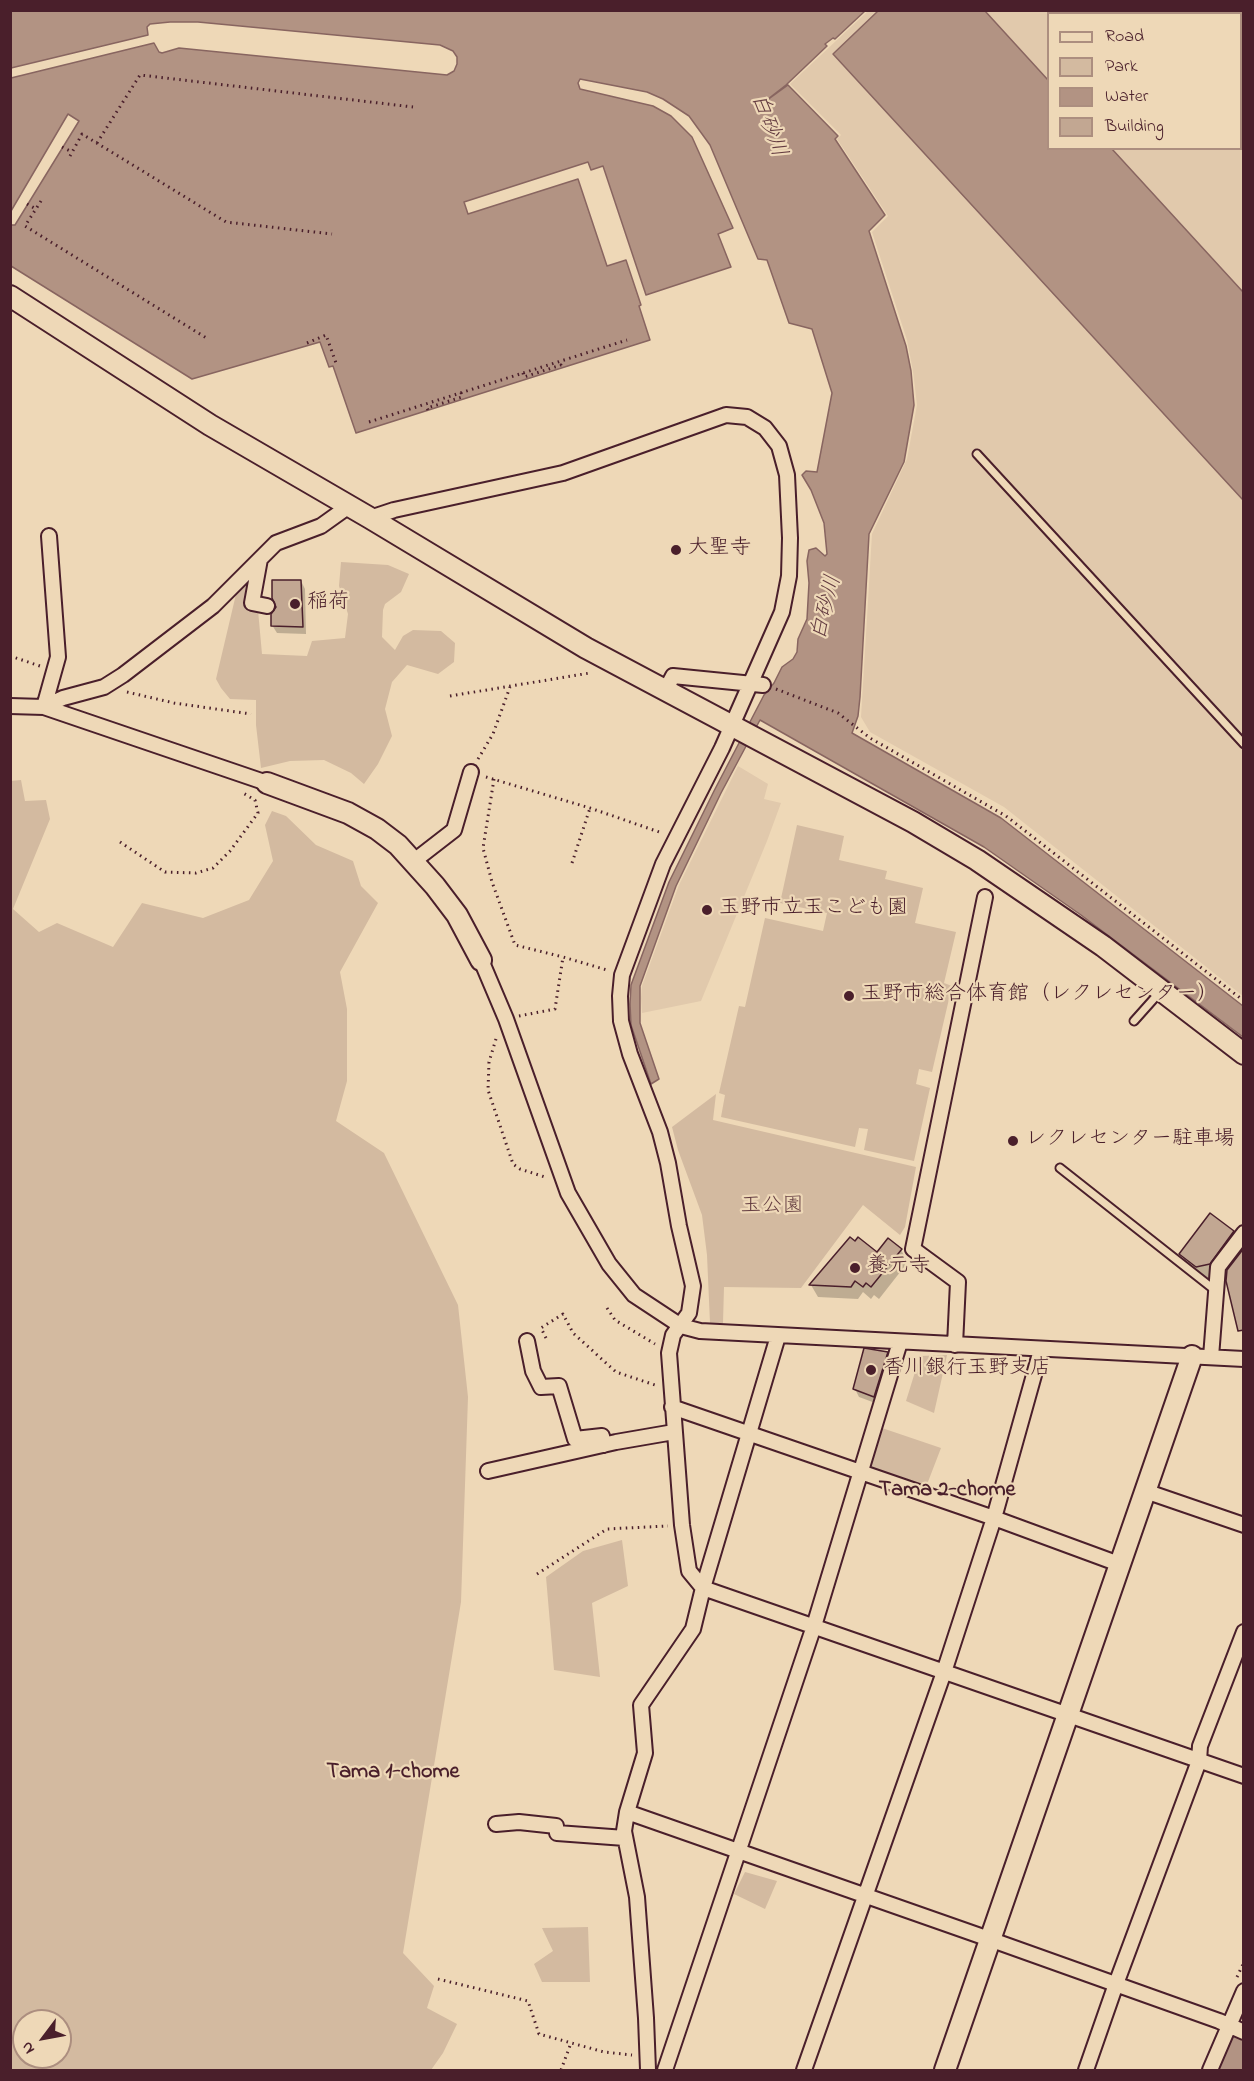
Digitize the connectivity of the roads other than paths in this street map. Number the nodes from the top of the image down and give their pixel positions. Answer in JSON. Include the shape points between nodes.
{"nodes":[{"id":1,"x":10,"y":296,"type":"edge"},
{"id":2,"x":977,"y":454,"type":"dead end"},
{"id":3,"x":349,"y":506,"type":"junction"},
{"id":4,"x":370,"y":518,"type":"junction"},
{"id":5,"x":49,"y":536,"type":"dead end"},
{"id":6,"x":260,"y":559,"type":"junction"},
{"id":7,"x":267,"y":606,"type":"dead end"},
{"id":8,"x":757,"y":684,"type":"junction"},
{"id":9,"x":665,"y":691,"type":"junction"},
{"id":10,"x":10,"y":706,"type":"edge"},
{"id":11,"x":44,"y":707,"type":"junction"},
{"id":12,"x":743,"y":732,"type":"junction"},
{"id":13,"x":1244,"y":744,"type":"edge"},
{"id":14,"x":471,"y":772,"type":"road end"},
{"id":15,"x":267,"y":783,"type":"joint"},
{"id":16,"x":414,"y":861,"type":"junction"},
{"id":17,"x":985,"y":897,"type":"dead end"},
{"id":18,"x":481,"y":960,"type":"joint"},
{"id":19,"x":1161,"y":991,"type":"junction"},
{"id":20,"x":1134,"y":1021,"type":"dead end"},
{"id":21,"x":1244,"y":1054,"type":"edge"},
{"id":22,"x":1060,"y":1168,"type":"dead end"},
{"id":23,"x":1244,"y":1233,"type":"edge"},
{"id":24,"x":1216,"y":1291,"type":"junction"},
{"id":25,"x":681,"y":1326,"type":"junction"},
{"id":26,"x":778,"y":1336,"type":"junction"},
{"id":27,"x":527,"y":1341,"type":"dead end"},
{"id":28,"x":900,"y":1342,"type":"junction"},
{"id":29,"x":955,"y":1345,"type":"junction"},
{"id":30,"x":1041,"y":1350,"type":"junction"},
{"id":31,"x":1202,"y":1357,"type":"junction"},
{"id":32,"x":1244,"y":1359,"type":"edge"},
{"id":33,"x":672,"y":1407,"type":"junction"},
{"id":34,"x":674,"y":1432,"type":"junction"},
{"id":35,"x":748,"y":1434,"type":"junction"},
{"id":36,"x":604,"y":1445,"type":"junction"},
{"id":37,"x":488,"y":1471,"type":"dead end"},
{"id":38,"x":860,"y":1472,"type":"junction"},
{"id":39,"x":1145,"y":1491,"type":"junction"},
{"id":40,"x":994,"y":1518,"type":"junction"},
{"id":41,"x":1244,"y":1526,"type":"edge"},
{"id":42,"x":1119,"y":1564,"type":"junction"},
{"id":43,"x":704,"y":1588,"type":"junction"},
{"id":44,"x":814,"y":1626,"type":"junction"},
{"id":45,"x":1244,"y":1632,"type":"edge"},
{"id":46,"x":944,"y":1672,"type":"junction"},
{"id":47,"x":1067,"y":1715,"type":"junction"},
{"id":48,"x":1199,"y":1761,"type":"junction"},
{"id":49,"x":1244,"y":1776,"type":"edge"},
{"id":50,"x":627,"y":1812,"type":"junction"},
{"id":51,"x":496,"y":1824,"type":"dead end"},
{"id":52,"x":625,"y":1838,"type":"junction"},
{"id":53,"x":740,"y":1850,"type":"junction"},
{"id":54,"x":865,"y":1895,"type":"junction"},
{"id":55,"x":992,"y":1940,"type":"junction"},
{"id":56,"x":1116,"y":1984,"type":"junction"},
{"id":57,"x":1244,"y":1991,"type":"edge"},
{"id":58,"x":1236,"y":2029,"type":"edge"},
{"id":59,"x":648,"y":2063,"type":"edge"},
{"id":60,"x":665,"y":2070,"type":"edge"},
{"id":61,"x":804,"y":2070,"type":"edge"},
{"id":62,"x":945,"y":2070,"type":"edge"},
{"id":63,"x":1086,"y":2070,"type":"edge"},
{"id":64,"x":1210,"y":2070,"type":"edge"}],
"edges":[{"from":1,"to":3,"type":"street","via":[[210,425]]},
{"from":2,"to":13,"type":"lane"},
{"from":3,"to":4,"type":"street"},
{"from":3,"to":6,"type":"street","via":[[321,525],[276,543]]},
{"from":4,"to":8,"type":"street","via":[[563,472],[726,415],[747,417],[765,428],[779,446],[787,475],[790,538],[789,576],[782,612]]},
{"from":4,"to":9,"type":"street"},
{"from":5,"to":11,"type":"street","via":[[58,657]]},
{"from":6,"to":7,"type":"street","via":[[252,603]]},
{"from":6,"to":11,"type":"street","via":[[213,606],[123,675],[104,687]]},
{"from":8,"to":9,"type":"street","via":[[673,676]]},
{"from":8,"to":12,"type":"street"},
{"from":9,"to":12,"type":"street"},
{"from":10,"to":11,"type":"street"},
{"from":11,"to":15,"type":"street"},
{"from":12,"to":19,"type":"street","via":[[977,860],[1103,946]]},
{"from":12,"to":25,"type":"street","via":[[663,864],[622,975],[621,1021],[660,1132],[693,1286],[689,1312]]},
{"from":14,"to":16,"type":"street","via":[[454,830]]},
{"from":15,"to":16,"type":"street","via":[[348,813],[377,829]]},
{"from":16,"to":18,"type":"street","via":[[457,915]]},
{"from":17,"to":29,"type":"street","via":[[913,1249],[958,1282]]},
{"from":18,"to":25,"type":"street","via":[[506,1018],[564,1183],[609,1264],[634,1295]]},
{"from":19,"to":20,"type":"lane"},
{"from":19,"to":21,"type":"street"},
{"from":22,"to":24,"type":"lane"},
{"from":23,"to":24,"type":"street","via":[[1218,1267]]},
{"from":24,"to":31,"type":"street"},
{"from":25,"to":26,"type":"street","via":[[700,1331]]},
{"from":25,"to":33,"type":"street","via":[[673,1335],[669,1353]]},
{"from":26,"to":28,"type":"street"},
{"from":26,"to":35,"type":"street"},
{"from":27,"to":36,"type":"street","via":[[532,1371],[541,1387],[559,1386],[574,1439],[602,1436]]},
{"from":28,"to":29,"type":"street"},
{"from":28,"to":38,"type":"street"},
{"from":29,"to":30,"type":"street"},
{"from":30,"to":31,"type":"street"},
{"from":30,"to":40,"type":"street"},
{"from":31,"to":32,"type":"street"},
{"from":31,"to":39,"type":"street"},
{"from":33,"to":34,"type":"street"},
{"from":33,"to":35,"type":"street"},
{"from":34,"to":36,"type":"street"},
{"from":34,"to":43,"type":"street","via":[[689,1571]]},
{"from":35,"to":38,"type":"street"},
{"from":35,"to":43,"type":"street"},
{"from":36,"to":37,"type":"street"},
{"from":38,"to":40,"type":"street"},
{"from":38,"to":44,"type":"street"},
{"from":39,"to":41,"type":"street"},
{"from":39,"to":42,"type":"street"},
{"from":40,"to":42,"type":"street"},
{"from":40,"to":46,"type":"street"},
{"from":42,"to":47,"type":"street"},
{"from":43,"to":44,"type":"street"},
{"from":43,"to":50,"type":"street","via":[[693,1629],[641,1706],[645,1753]]},
{"from":44,"to":46,"type":"street"},
{"from":44,"to":53,"type":"street"},
{"from":45,"to":48,"type":"street","via":[[1200,1746]]},
{"from":46,"to":47,"type":"street"},
{"from":46,"to":54,"type":"street"},
{"from":47,"to":48,"type":"street"},
{"from":47,"to":55,"type":"street"},
{"from":48,"to":49,"type":"street"},
{"from":48,"to":56,"type":"street"},
{"from":50,"to":52,"type":"street"},
{"from":50,"to":53,"type":"street"},
{"from":51,"to":52,"type":"street","via":[[556,1826],[557,1833]]},
{"from":52,"to":59,"type":"street","via":[[637,1897]]},
{"from":53,"to":54,"type":"street"},
{"from":53,"to":60,"type":"street"},
{"from":54,"to":55,"type":"street"},
{"from":54,"to":61,"type":"street"},
{"from":55,"to":56,"type":"street"},
{"from":55,"to":62,"type":"street"},
{"from":56,"to":58,"type":"street"},
{"from":56,"to":63,"type":"street"},
{"from":57,"to":58,"type":"street"},
{"from":58,"to":64,"type":"street"}]}
